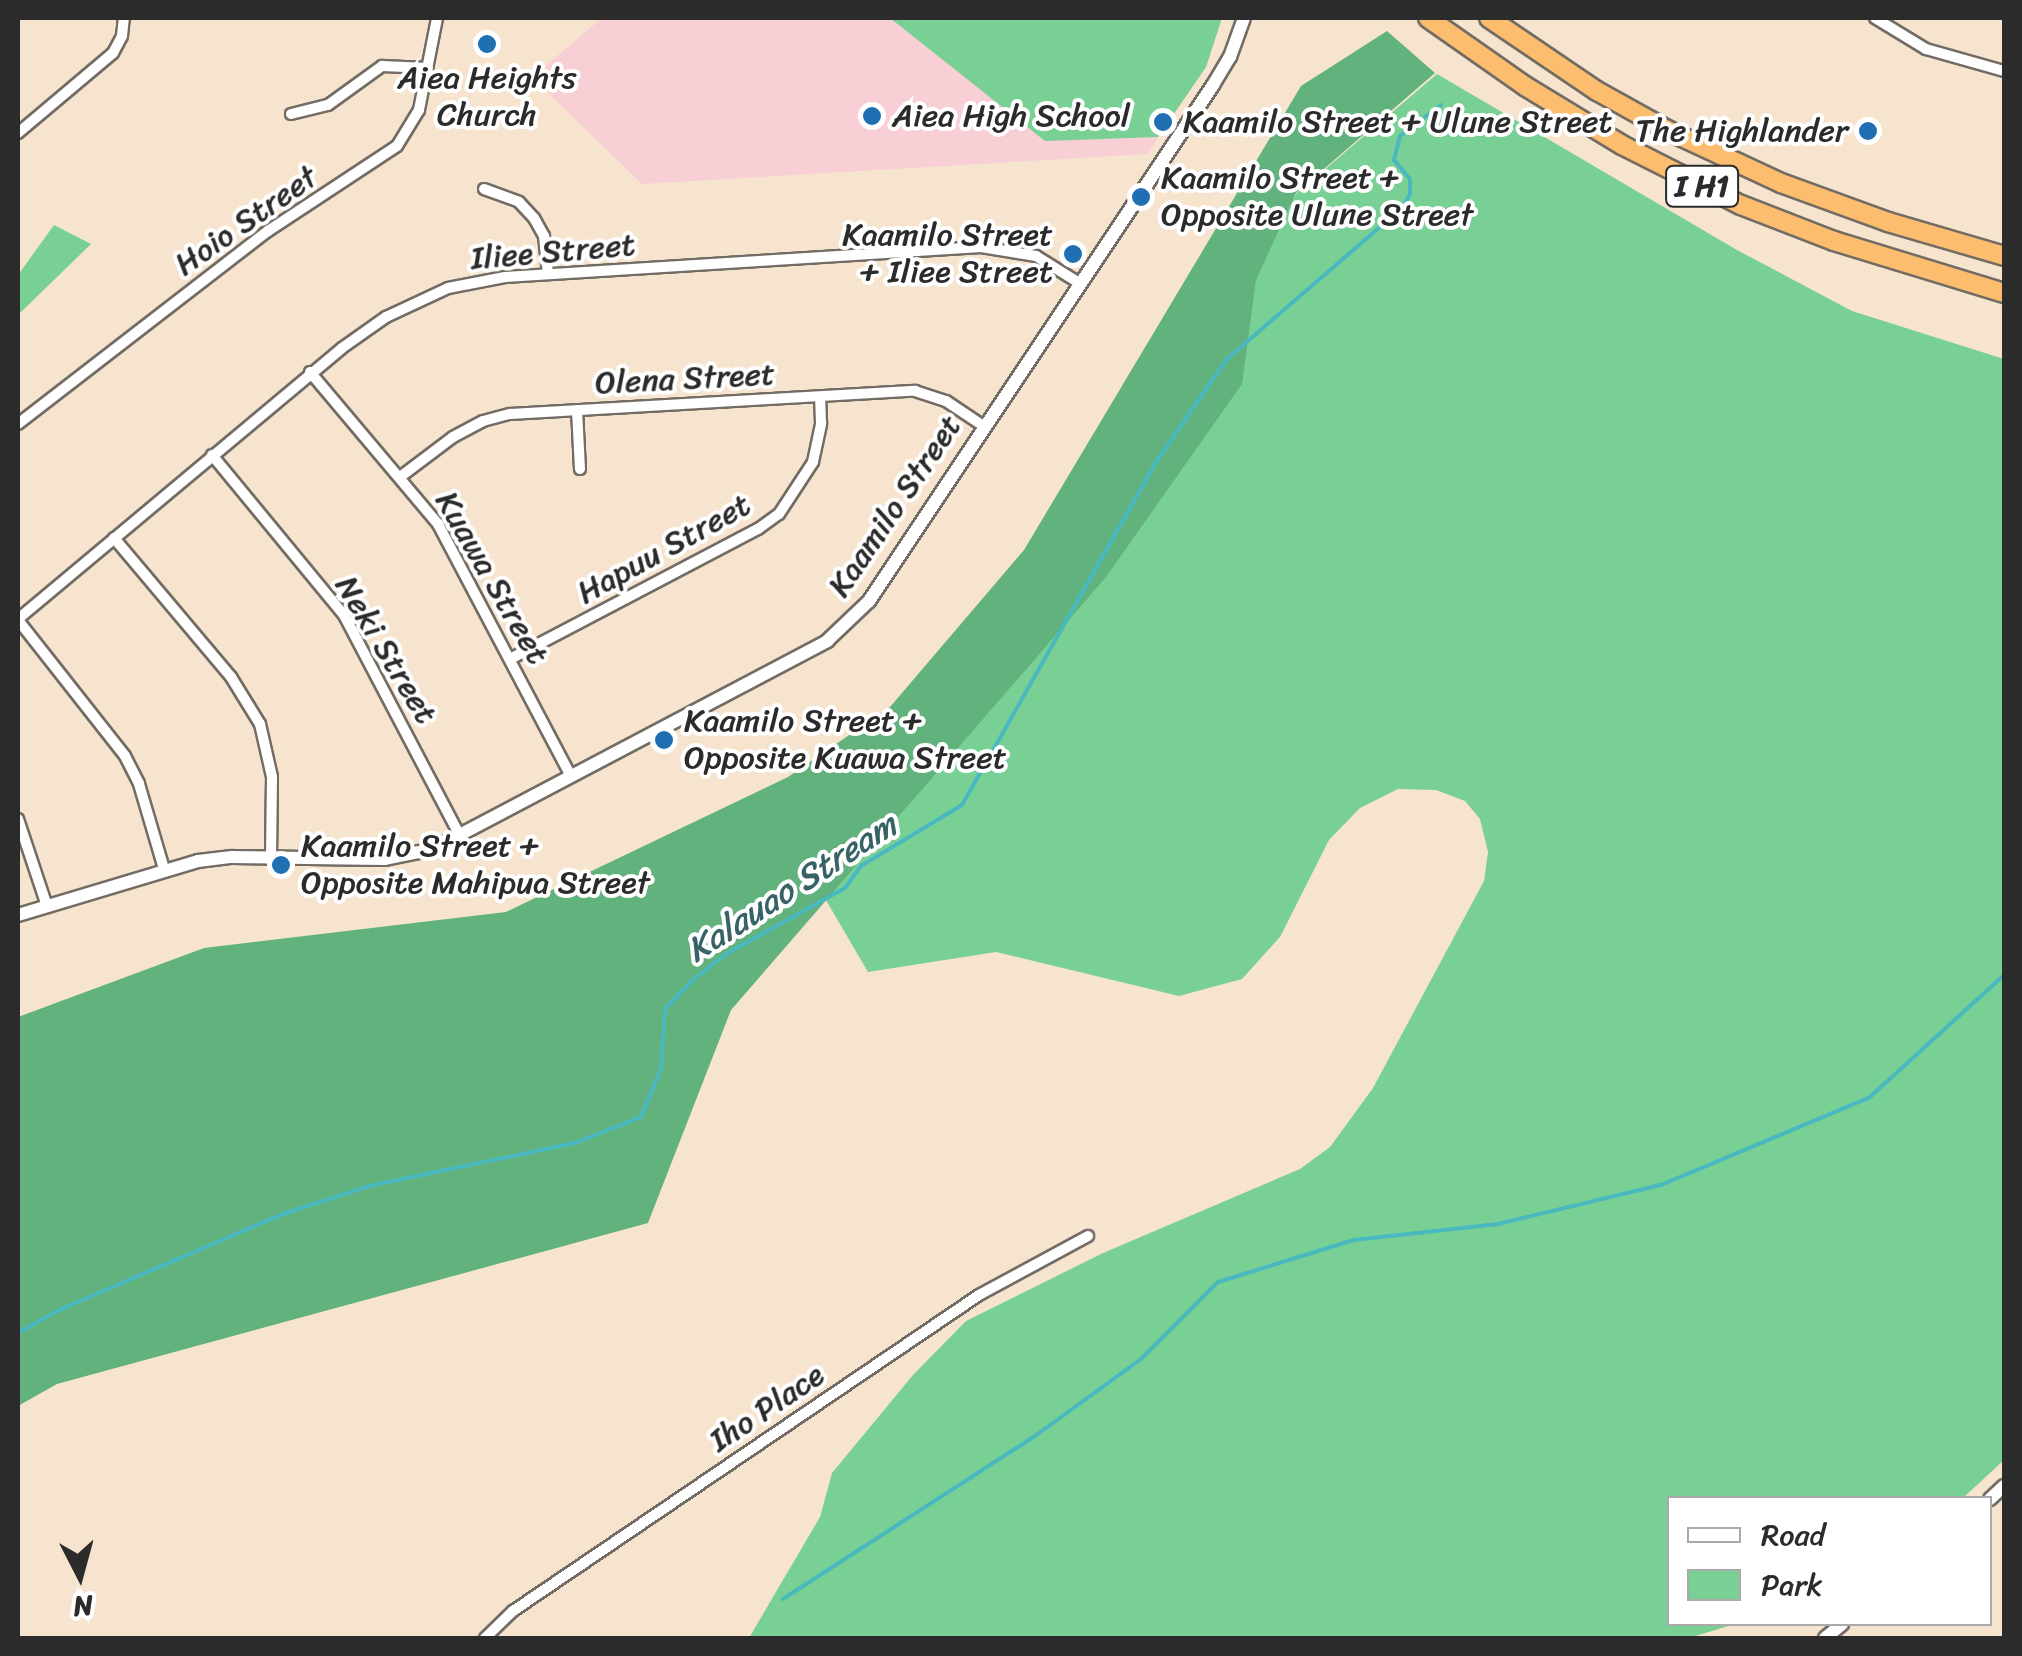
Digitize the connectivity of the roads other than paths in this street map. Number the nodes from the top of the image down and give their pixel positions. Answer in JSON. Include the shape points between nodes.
{"nodes":[{"id":1,"x":124,"y":18,"type":"edge"},
{"id":2,"x":436,"y":18,"type":"edge"},
{"id":3,"x":1240,"y":18,"type":"edge"},
{"id":4,"x":1428,"y":18,"type":"edge"},
{"id":5,"x":1489,"y":18,"type":"edge"},
{"id":6,"x":1875,"y":18,"type":"edge"},
{"id":7,"x":428,"y":68,"type":"junction"},
{"id":8,"x":2004,"y":71,"type":"edge"},
{"id":9,"x":291,"y":114,"type":"dead end"},
{"id":10,"x":18,"y":132,"type":"edge"},
{"id":11,"x":484,"y":189,"type":"dead end"},
{"id":12,"x":2004,"y":256,"type":"edge"},
{"id":13,"x":548,"y":274,"type":"junction"},
{"id":14,"x":1079,"y":283,"type":"junction"},
{"id":15,"x":2004,"y":292,"type":"edge"},
{"id":16,"x":310,"y":372,"type":"junction"},
{"id":17,"x":820,"y":397,"type":"junction"},
{"id":18,"x":577,"y":410,"type":"junction"},
{"id":19,"x":18,"y":424,"type":"edge"},
{"id":20,"x":982,"y":425,"type":"junction"},
{"id":21,"x":212,"y":455,"type":"junction"},
{"id":22,"x":580,"y":469,"type":"dead end"},
{"id":23,"x":400,"y":477,"type":"junction"},
{"id":24,"x":114,"y":538,"type":"junction"},
{"id":25,"x":18,"y":620,"type":"edge"},
{"id":26,"x":512,"y":658,"type":"junction"},
{"id":27,"x":571,"y":776,"type":"junction"},
{"id":28,"x":18,"y":819,"type":"edge"},
{"id":29,"x":460,"y":836,"type":"junction"},
{"id":30,"x":272,"y":857,"type":"junction"},
{"id":31,"x":164,"y":870,"type":"junction"},
{"id":32,"x":47,"y":906,"type":"junction"},
{"id":33,"x":18,"y":915,"type":"edge"},
{"id":34,"x":1088,"y":1236,"type":"dead end"},
{"id":35,"x":486,"y":1638,"type":"edge"}],
"edges":[{"from":1,"to":10,"type":"street","via":[[113,53]]},
{"from":2,"to":7,"type":"street","name":"Hoio Street"},
{"from":3,"to":14,"type":"street","name":"Kaamilo Street","via":[[1214,85]]},
{"from":4,"to":15,"type":"highway","number":"I H1","via":[[1622,145],[1711,190],[1834,241]]},
{"from":5,"to":12,"type":"highway","number":"I H1","via":[[1598,91],[1748,168],[1888,222]]},
{"from":6,"to":8,"type":"street","via":[[1926,50]]},
{"from":7,"to":9,"type":"street","via":[[382,66],[328,105]]},
{"from":7,"to":19,"type":"street","name":"Hoio Street","via":[[419,110],[396,146],[268,231]]},
{"from":11,"to":13,"type":"street","via":[[519,202],[534,218],[544,236]]},
{"from":13,"to":14,"type":"street","name":"Iliee Street","via":[[982,247],[1036,256]]},
{"from":13,"to":16,"type":"street","name":"Iliee Street","via":[[478,280],[421,299]]},
{"from":14,"to":20,"type":"street","name":"Kaamilo Street"},
{"from":16,"to":21,"type":"street","name":"Iliee Street"},
{"from":16,"to":23,"type":"street","name":"Kuawa Street"},
{"from":17,"to":18,"type":"street","name":"Olena Street"},
{"from":17,"to":20,"type":"street","name":"Olena Street","via":[[914,391],[946,401]]},
{"from":17,"to":26,"type":"street","name":"Hapuu Street","via":[[813,462],[778,514]]},
{"from":18,"to":22,"type":"street"},
{"from":18,"to":23,"type":"street","name":"Olena Street","via":[[483,420]]},
{"from":20,"to":27,"type":"street","name":"Kaamilo Street","via":[[850,622],[788,664]]},
{"from":21,"to":24,"type":"street","name":"Iliee Street"},
{"from":21,"to":29,"type":"street","name":"Neki Street","via":[[344,615]]},
{"from":23,"to":26,"type":"street","name":"Kuawa Street","via":[[451,545]]},
{"from":24,"to":25,"type":"street","name":"Iliee Street"},
{"from":24,"to":30,"type":"street","via":[[231,677],[260,724],[272,777]]},
{"from":25,"to":31,"type":"street","via":[[125,756]]},
{"from":26,"to":27,"type":"street","name":"Kuawa Street"},
{"from":27,"to":29,"type":"street","name":"Kaamilo Street"},
{"from":28,"to":32,"type":"street"},
{"from":29,"to":30,"type":"street","name":"Kaamilo Street","via":[[384,859]]},
{"from":30,"to":31,"type":"street","name":"Kaamilo Street"},
{"from":31,"to":32,"type":"street","name":"Kaamilo Street"},
{"from":32,"to":33,"type":"street","name":"Kaamilo Street"},
{"from":34,"to":35,"type":"street","name":"Iho Place","via":[[979,1295],[512,1610]]}]}
